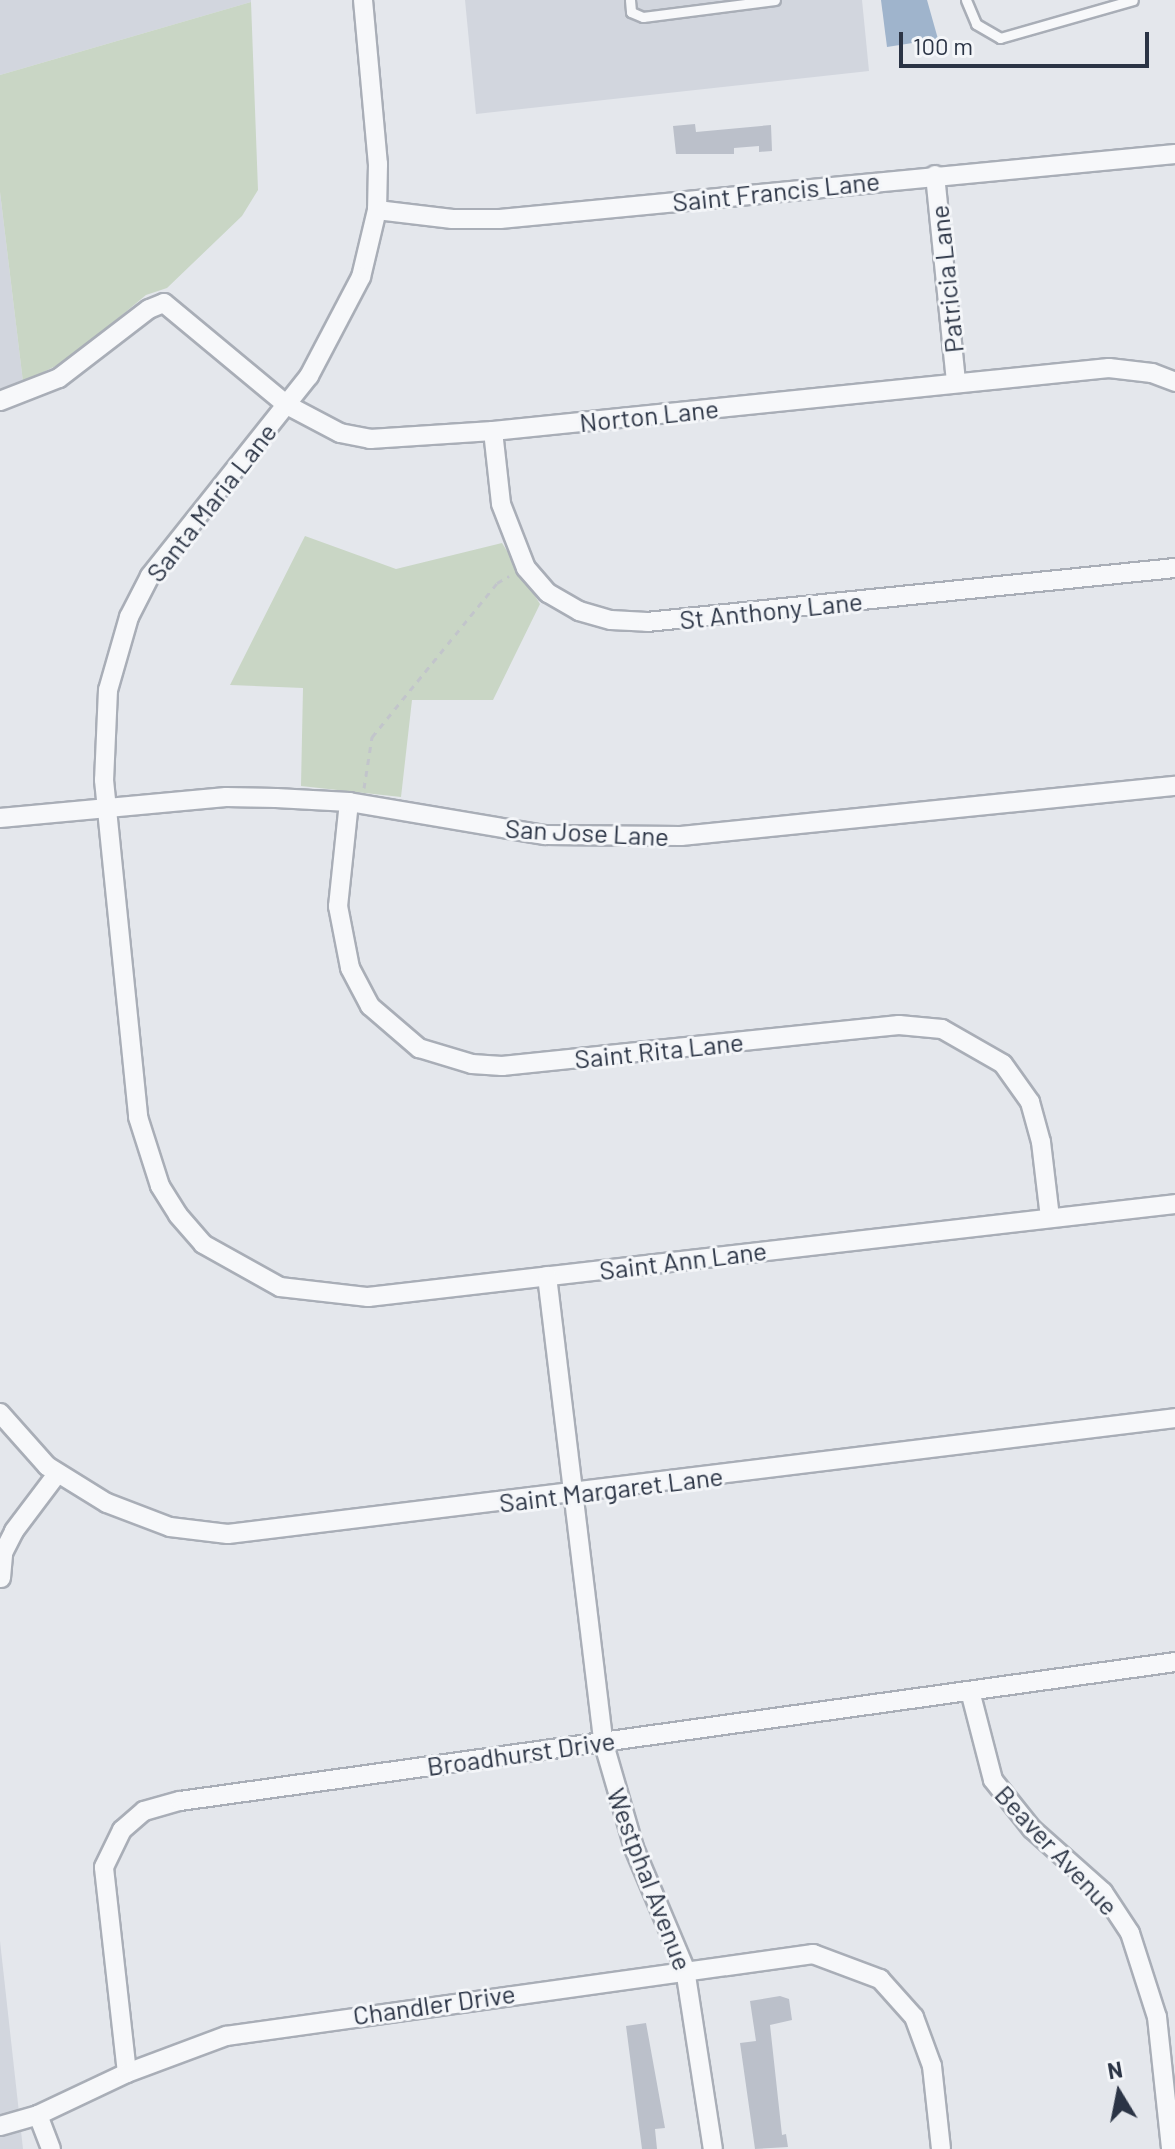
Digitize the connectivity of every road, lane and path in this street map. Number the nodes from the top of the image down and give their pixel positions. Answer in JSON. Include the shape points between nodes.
{"nodes":[{"id":1,"x":363,"y":0,"type":"edge"},
{"id":2,"x":630,"y":0,"type":"edge"},
{"id":3,"x":775,"y":0,"type":"edge"},
{"id":4,"x":966,"y":0,"type":"edge"},
{"id":5,"x":1133,"y":0,"type":"edge"},
{"id":6,"x":1175,"y":154,"type":"edge"},
{"id":7,"x":935,"y":175,"type":"junction"},
{"id":8,"x":377,"y":210,"type":"junction"},
{"id":9,"x":1175,"y":382,"type":"edge"},
{"id":10,"x":956,"y":383,"type":"junction"},
{"id":11,"x":0,"y":401,"type":"edge"},
{"id":12,"x":287,"y":405,"type":"junction"},
{"id":13,"x":493,"y":431,"type":"junction"},
{"id":14,"x":526,"y":568,"type":"junction"},
{"id":15,"x":1175,"y":568,"type":"edge"},
{"id":16,"x":1175,"y":786,"type":"edge"},
{"id":17,"x":355,"y":803,"type":"junction"},
{"id":18,"x":107,"y":808,"type":"junction"},
{"id":19,"x":0,"y":818,"type":"edge"},
{"id":20,"x":1175,"y":1204,"type":"edge"},
{"id":21,"x":1050,"y":1217,"type":"junction"},
{"id":22,"x":203,"y":1244,"type":"joint"},
{"id":23,"x":547,"y":1276,"type":"junction"},
{"id":24,"x":0,"y":1413,"type":"edge"},
{"id":25,"x":1175,"y":1418,"type":"edge"},
{"id":26,"x":57,"y":1474,"type":"junction"},
{"id":27,"x":571,"y":1493,"type":"junction"},
{"id":28,"x":1,"y":1578,"type":"edge"},
{"id":29,"x":1175,"y":1662,"type":"edge"},
{"id":30,"x":970,"y":1691,"type":"junction"},
{"id":31,"x":603,"y":1741,"type":"junction"},
{"id":32,"x":685,"y":1969,"type":"junction"},
{"id":33,"x":127,"y":2073,"type":"junction"},
{"id":34,"x":38,"y":2115,"type":"junction"},
{"id":35,"x":0,"y":2126,"type":"edge"},
{"id":36,"x":51,"y":2149,"type":"edge"},
{"id":37,"x":713,"y":2149,"type":"edge"},
{"id":38,"x":941,"y":2149,"type":"edge"},
{"id":39,"x":1171,"y":2149,"type":"edge"}],
"edges":[{"from":1,"to":8,"type":"street","name":"Santa Maria Lane","via":[[375,119]]},
{"from":2,"to":3,"type":"lane","via":[[631,12],[643,17]]},
{"from":4,"to":5,"type":"lane","via":[[976,24],[1000,38]]},
{"from":6,"to":7,"type":"street","name":"Saint Francis Lane"},
{"from":7,"to":8,"type":"street","name":"Saint Francis Lane","via":[[500,219]]},
{"from":7,"to":10,"type":"street","name":"Patricia Lane"},
{"from":8,"to":12,"type":"street","name":"Santa Maria Lane","via":[[348,307],[331,342]]},
{"from":9,"to":10,"type":"street","name":"Norton Lane","via":[[1152,373],[1109,368]]},
{"from":10,"to":13,"type":"street","name":"Norton Lane"},
{"from":11,"to":12,"type":"street","name":"Norton Lane","via":[[59,378],[164,303]]},
{"from":12,"to":13,"type":"street","name":"Norton Lane","via":[[340,433],[370,439]]},
{"from":12,"to":18,"type":"street","name":"Santa Maria Lane","via":[[172,544],[129,617],[108,690],[103,736]]},
{"from":13,"to":14,"type":"street","name":"St Anthony Lane","via":[[501,504]]},
{"from":14,"to":15,"type":"street","name":"St Anthony Lane","via":[[548,593],[579,611],[647,622]]},
{"from":14,"to":17,"type":"path","via":[[497,583],[372,737]]},
{"from":16,"to":17,"type":"street","name":"San Jose Lane","via":[[667,837],[545,835]]},
{"from":17,"to":18,"type":"street","name":"San Jose Lane","via":[[226,797]]},
{"from":17,"to":21,"type":"street","name":"Saint Rita Lane","via":[[338,906],[347,960],[370,1006],[419,1048],[472,1064],[502,1066],[899,1025],[942,1029],[1003,1064],[1030,1102]]},
{"from":18,"to":19,"type":"street","name":"San Jose Lane"},
{"from":18,"to":22,"type":"street","name":"Santa Maria Lane","via":[[138,1117],[160,1186]]},
{"from":20,"to":21,"type":"street","name":"Saint Ann Lane"},
{"from":21,"to":23,"type":"street","name":"Saint Ann Lane"},
{"from":22,"to":23,"type":"street","name":"Saint Ann Lane","via":[[280,1287],[322,1295],[368,1297]]},
{"from":23,"to":27,"type":"street","name":"Westphal Avenue"},
{"from":24,"to":26,"type":"street","name":"Saint Margaret Lane"},
{"from":25,"to":27,"type":"street","name":"Saint Margaret Lane"},
{"from":26,"to":27,"type":"street","name":"Saint Margaret Lane","via":[[133,1515],[228,1534]]},
{"from":26,"to":28,"type":"street","via":[[14,1531],[3,1553]]},
{"from":27,"to":31,"type":"street","name":"Westphal Avenue"},
{"from":29,"to":30,"type":"street","name":"Broadhurst Drive"},
{"from":30,"to":31,"type":"street","name":"Broadhurst Drive"},
{"from":30,"to":39,"type":"street","name":"Beaver Avenue","via":[[993,1780],[1032,1829],[1103,1892],[1130,1933],[1157,2017]]},
{"from":31,"to":32,"type":"street","name":"Westphal Avenue","via":[[634,1848]]},
{"from":31,"to":33,"type":"street","name":"Broadhurst Drive","via":[[180,1801],[144,1811],[122,1830],[104,1867]]},
{"from":32,"to":33,"type":"street","name":"Chandler Drive","via":[[275,2026],[187,2048]]},
{"from":32,"to":37,"type":"street","name":"Westphal Avenue"},
{"from":32,"to":38,"type":"street","name":"Chandler Drive","via":[[813,1954],[880,1979],[899,1995],[926,2040]]},
{"from":33,"to":34,"type":"street","name":"Chandler Drive"},
{"from":34,"to":35,"type":"street","name":"Chandler Drive"},
{"from":34,"to":36,"type":"street"}]}
